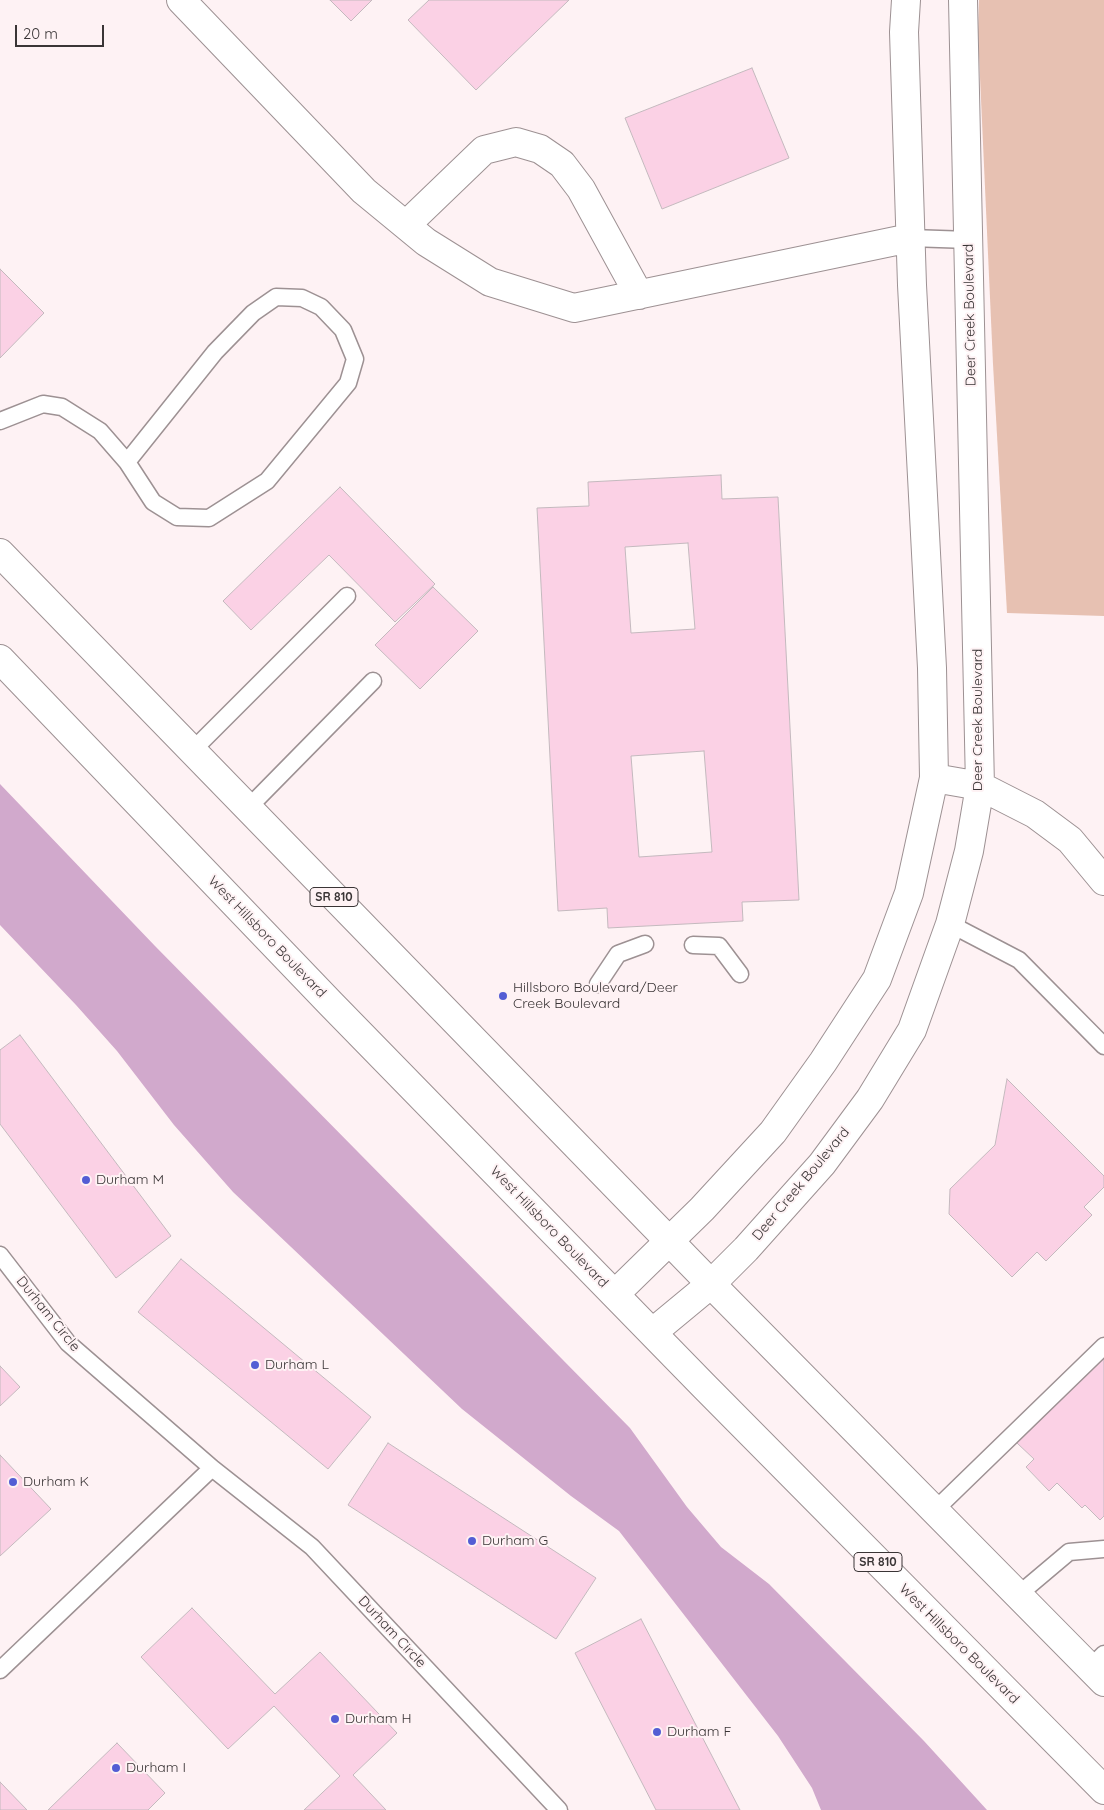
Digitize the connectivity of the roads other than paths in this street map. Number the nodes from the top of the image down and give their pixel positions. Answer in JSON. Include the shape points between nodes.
{"nodes":[{"id":1,"x":180,"y":0,"type":"edge"},
{"id":2,"x":906,"y":0,"type":"edge"},
{"id":3,"x":963,"y":0,"type":"edge"},
{"id":4,"x":406,"y":225,"type":"junction"},
{"id":5,"x":910,"y":238,"type":"junction"},
{"id":6,"x":969,"y":240,"type":"junction"},
{"id":7,"x":638,"y":295,"type":"junction"},
{"id":8,"x":0,"y":421,"type":"edge"},
{"id":9,"x":127,"y":462,"type":"junction"},
{"id":10,"x":0,"y":553,"type":"edge"},
{"id":11,"x":347,"y":596,"type":"dead end"},
{"id":12,"x":0,"y":658,"type":"edge"},
{"id":13,"x":372,"y":680,"type":"dead end"},
{"id":14,"x":192,"y":750,"type":"junction"},
{"id":15,"x":934,"y":778,"type":"junction"},
{"id":16,"x":980,"y":786,"type":"junction"},
{"id":17,"x":248,"y":808,"type":"junction"},
{"id":18,"x":1104,"y":881,"type":"edge"},
{"id":19,"x":950,"y":924,"type":"junction"},
{"id":20,"x":645,"y":944,"type":"dead end"},
{"id":21,"x":693,"y":945,"type":"dead end"},
{"id":22,"x":740,"y":974,"type":"dead end"},
{"id":23,"x":598,"y":984,"type":"dead end"},
{"id":24,"x":1104,"y":1046,"type":"edge"},
{"id":25,"x":669,"y":1240,"type":"junction"},
{"id":26,"x":0,"y":1255,"type":"edge"},
{"id":27,"x":711,"y":1284,"type":"junction"},
{"id":28,"x":615,"y":1294,"type":"junction"},
{"id":29,"x":653,"y":1332,"type":"junction"},
{"id":30,"x":1104,"y":1346,"type":"edge"},
{"id":31,"x":212,"y":1468,"type":"junction"},
{"id":32,"x":934,"y":1511,"type":"junction"},
{"id":33,"x":1104,"y":1549,"type":"edge"},
{"id":34,"x":1018,"y":1595,"type":"junction"},
{"id":35,"x":1099,"y":1668,"type":"edge"},
{"id":36,"x":0,"y":1670,"type":"edge"},
{"id":37,"x":1104,"y":1790,"type":"edge"},
{"id":38,"x":559,"y":1810,"type":"edge"}],
"edges":[{"from":1,"to":4,"type":"street","via":[[364,192]]},
{"from":2,"to":5,"type":"street","via":[[904,32]]},
{"from":3,"to":6,"type":"street","name":"Deer Creek Boulevard"},
{"from":4,"to":7,"type":"street","via":[[426,242],[490,282],[574,308]]},
{"from":4,"to":7,"type":"street","via":[[484,150],[516,142],[540,149],[562,164],[581,189]]},
{"from":5,"to":6,"type":"lane"},
{"from":5,"to":7,"type":"street"},
{"from":5,"to":15,"type":"street","via":[[932,668]]},
{"from":6,"to":16,"type":"street","name":"Deer Creek Boulevard"},
{"from":8,"to":9,"type":"lane","via":[[43,404],[62,407],[100,431]]},
{"from":9,"to":9,"type":"lane","via":[[153,502],[177,517],[210,518],[267,481],[348,383],[354,359],[343,330],[321,306],[302,298],[276,297],[253,313],[215,352]]},
{"from":10,"to":14,"type":"street","number":"SR 810"},
{"from":11,"to":14,"type":"lane"},
{"from":12,"to":28,"type":"street","name":"West Hillsboro Boulevard","number":"SR 810","via":[[330,1004]]},
{"from":13,"to":17,"type":"lane"},
{"from":14,"to":17,"type":"street","number":"SR 810"},
{"from":15,"to":16,"type":"street"},
{"from":15,"to":25,"type":"street","via":[[909,893],[876,979],[773,1132],[702,1210]]},
{"from":16,"to":18,"type":"street","via":[[1034,814],[1070,840]]},
{"from":16,"to":19,"type":"street","name":"Deer Creek Boulevard","via":[[969,851]]},
{"from":17,"to":25,"type":"street","number":"SR 810"},
{"from":19,"to":24,"type":"lane","via":[[1019,960]]},
{"from":19,"to":27,"type":"street","name":"Deer Creek Boulevard","via":[[912,1030],[870,1099],[822,1164]]},
{"from":20,"to":23,"type":"lane","via":[[618,954]]},
{"from":21,"to":22,"type":"lane","via":[[719,946]]},
{"from":25,"to":27,"type":"street","number":"SR 810"},
{"from":25,"to":28,"type":"street"},
{"from":26,"to":31,"type":"lane","name":"Durham Circle","via":[[68,1343]]},
{"from":27,"to":29,"type":"street","name":"Deer Creek Boulevard"},
{"from":27,"to":32,"type":"street","number":"SR 810"},
{"from":28,"to":29,"type":"street","name":"West Hillsboro Boulevard","number":"SR 810"},
{"from":29,"to":37,"type":"street","name":"West Hillsboro Boulevard","number":"SR 810"},
{"from":30,"to":32,"type":"lane"},
{"from":31,"to":36,"type":"lane"},
{"from":31,"to":38,"type":"lane","name":"Durham Circle","via":[[312,1546]]},
{"from":32,"to":34,"type":"street","number":"SR 810"},
{"from":33,"to":34,"type":"lane","via":[[1069,1552]]},
{"from":34,"to":35,"type":"street","number":"SR 810"}]}
